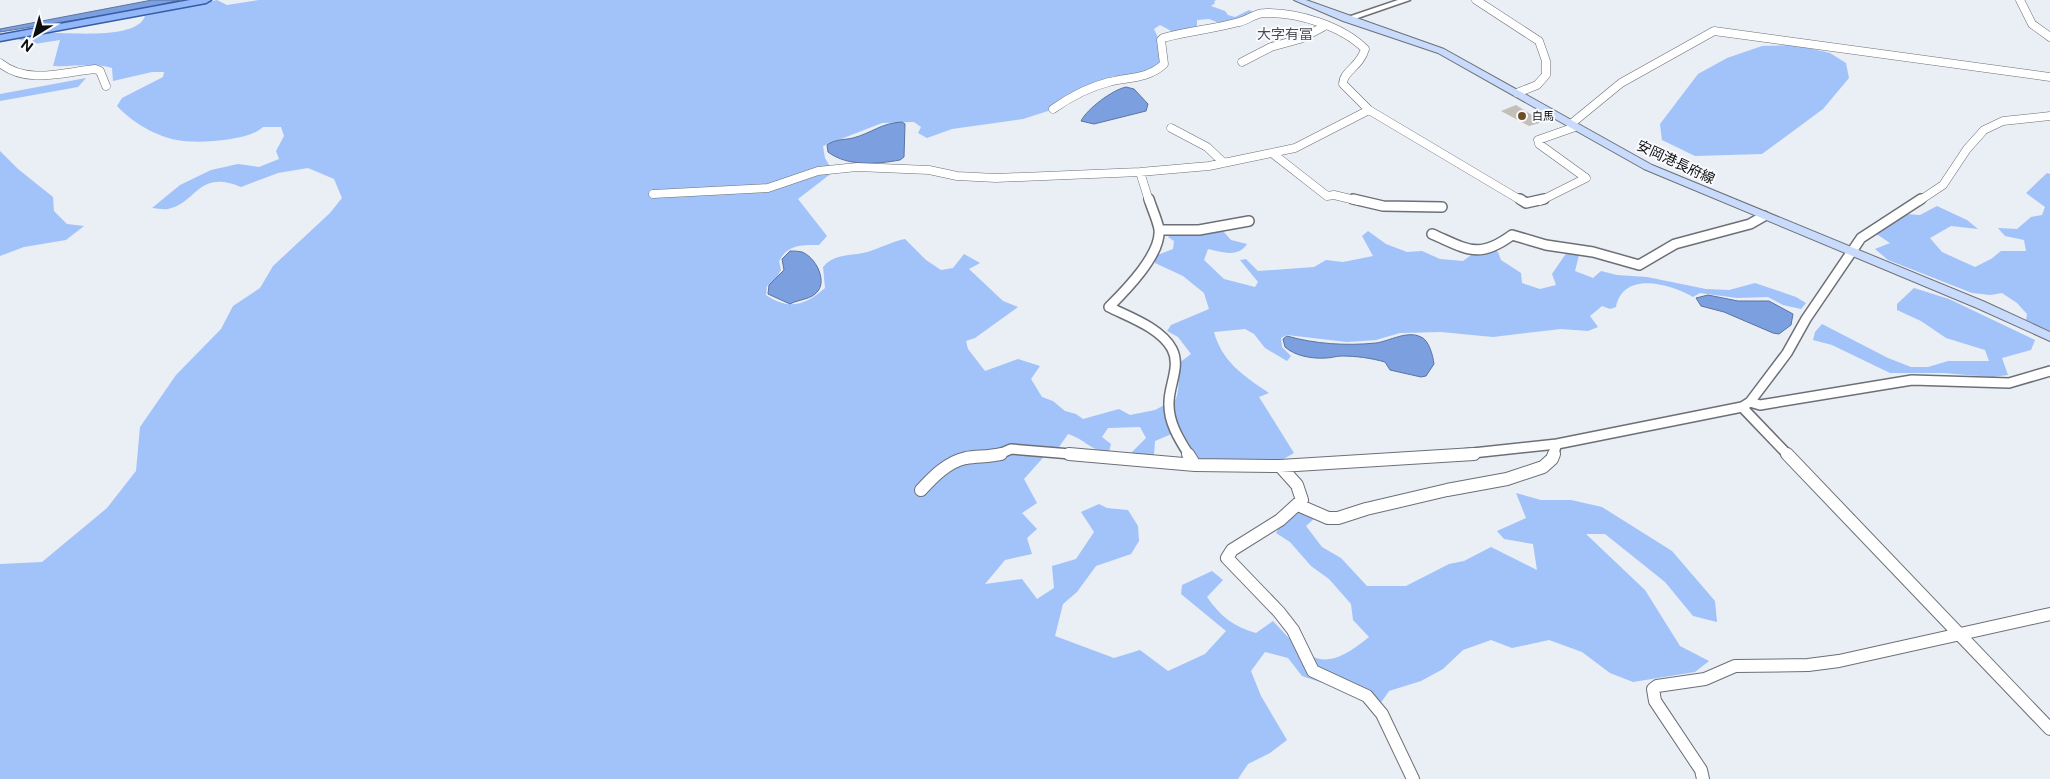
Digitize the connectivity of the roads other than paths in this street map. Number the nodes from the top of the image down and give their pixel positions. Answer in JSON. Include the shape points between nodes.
{"nodes":[{"id":1,"x":206,"y":0,"type":"edge"},
{"id":2,"x":1298,"y":0,"type":"edge"},
{"id":3,"x":1406,"y":0,"type":"edge"},
{"id":4,"x":1476,"y":0,"type":"edge"},
{"id":5,"x":2020,"y":0,"type":"edge"},
{"id":6,"x":1346,"y":19,"type":"junction"},
{"id":7,"x":1323,"y":27,"type":"junction"},
{"id":8,"x":1332,"y":29,"type":"junction"},
{"id":9,"x":2050,"y":37,"type":"edge"},
{"id":10,"x":0,"y":38,"type":"edge"},
{"id":11,"x":1242,"y":62,"type":"dead end"},
{"id":12,"x":0,"y":63,"type":"edge"},
{"id":13,"x":2050,"y":77,"type":"edge"},
{"id":14,"x":106,"y":86,"type":"dead end"},
{"id":15,"x":1517,"y":93,"type":"junction"},
{"id":16,"x":1053,"y":109,"type":"dead end"},
{"id":17,"x":1369,"y":110,"type":"junction"},
{"id":18,"x":2050,"y":116,"type":"edge"},
{"id":19,"x":1573,"y":125,"type":"junction"},
{"id":20,"x":1171,"y":128,"type":"dead end"},
{"id":21,"x":1272,"y":153,"type":"junction"},
{"id":22,"x":1224,"y":163,"type":"junction"},
{"id":23,"x":1140,"y":172,"type":"junction"},
{"id":24,"x":653,"y":194,"type":"dead end"},
{"id":25,"x":1442,"y":207,"type":"dead end"},
{"id":26,"x":1764,"y":216,"type":"junction"},
{"id":27,"x":1249,"y":221,"type":"dead end"},
{"id":28,"x":1158,"y":230,"type":"junction"},
{"id":29,"x":1432,"y":234,"type":"dead end"},
{"id":30,"x":1850,"y":251,"type":"junction"},
{"id":31,"x":2050,"y":337,"type":"edge"},
{"id":32,"x":2050,"y":371,"type":"edge"},
{"id":33,"x":1746,"y":405,"type":"junction"},
{"id":34,"x":1557,"y":444,"type":"junction"},
{"id":35,"x":1195,"y":465,"type":"junction"},
{"id":36,"x":1280,"y":466,"type":"junction"},
{"id":37,"x":922,"y":490,"type":"dead end"},
{"id":38,"x":1298,"y":505,"type":"junction"},
{"id":39,"x":2050,"y":614,"type":"edge"},
{"id":40,"x":1959,"y":636,"type":"junction"},
{"id":41,"x":2050,"y":729,"type":"edge"},
{"id":42,"x":1413,"y":779,"type":"edge"},
{"id":43,"x":1703,"y":779,"type":"edge"}],
"edges":[{"from":1,"to":10,"type":"main road"},
{"from":2,"to":6,"type":"main road","name":"安岡港長府線"},
{"from":3,"to":6,"type":"street"},
{"from":4,"to":15,"type":"street","via":[[1539,41],[1545,78],[1536,86]]},
{"from":5,"to":9,"type":"street","via":[[2032,24]]},
{"from":6,"to":8,"type":"street"},
{"from":6,"to":15,"type":"main road","name":"安岡港長府線","via":[[1441,51]]},
{"from":7,"to":8,"type":"street"},
{"from":7,"to":11,"type":"street"},
{"from":7,"to":16,"type":"street","via":[[1263,13],[1230,24],[1163,38],[1164,64],[1152,74],[1109,82],[1078,93]]},
{"from":8,"to":17,"type":"street","via":[[1352,38],[1365,49],[1359,66],[1345,75],[1343,84]]},
{"from":12,"to":14,"type":"street","via":[[16,73],[42,75],[95,69],[100,71]]},
{"from":13,"to":19,"type":"street","via":[[1714,31],[1621,83]]},
{"from":15,"to":19,"type":"main road","name":"安岡港長府線"},
{"from":17,"to":19,"type":"street","via":[[1526,203],[1543,200],[1586,178],[1539,144],[1538,140]]},
{"from":17,"to":21,"type":"street","via":[[1295,148]]},
{"from":18,"to":30,"type":"street","via":[[2014,118],[1989,126],[1973,140],[1951,178],[1861,238]]},
{"from":19,"to":26,"type":"main road","name":"安岡港長府線","via":[[1648,167]]},
{"from":20,"to":22,"type":"street","via":[[1207,147]]},
{"from":21,"to":22,"type":"street"},
{"from":21,"to":25,"type":"street","via":[[1327,196],[1399,208]]},
{"from":22,"to":23,"type":"street"},
{"from":23,"to":24,"type":"street","via":[[989,177],[857,166],[818,171],[768,188]]},
{"from":23,"to":28,"type":"street"},
{"from":26,"to":29,"type":"street","via":[[1750,224],[1675,244],[1640,265],[1512,235],[1496,247],[1466,250]]},
{"from":26,"to":30,"type":"main road","name":"安岡港長府線"},
{"from":27,"to":28,"type":"street","via":[[1199,230]]},
{"from":28,"to":35,"type":"street","via":[[1155,245],[1135,280],[1109,307],[1163,337],[1171,346],[1175,356],[1168,410]]},
{"from":30,"to":31,"type":"main road","name":"安岡港長府線"},
{"from":30,"to":33,"type":"street","via":[[1787,353]]},
{"from":32,"to":33,"type":"street","via":[[2009,383],[1912,380],[1810,398]]},
{"from":33,"to":34,"type":"street"},
{"from":33,"to":40,"type":"street"},
{"from":34,"to":36,"type":"street","via":[[1474,454]]},
{"from":34,"to":38,"type":"street","via":[[1552,459],[1543,467],[1507,480],[1447,490],[1338,518],[1328,518]]},
{"from":35,"to":36,"type":"street"},
{"from":35,"to":37,"type":"street","via":[[1011,449],[996,456],[964,458],[953,463],[937,472]]},
{"from":36,"to":38,"type":"street","via":[[1301,489],[1302,500]]},
{"from":38,"to":42,"type":"street","via":[[1232,550],[1228,558],[1279,612],[1313,671],[1367,696],[1382,714]]},
{"from":39,"to":40,"type":"street"},
{"from":40,"to":41,"type":"street"},
{"from":40,"to":43,"type":"street","via":[[1840,661],[1735,666],[1705,679],[1657,686],[1652,694],[1655,701],[1701,770]]}]}
